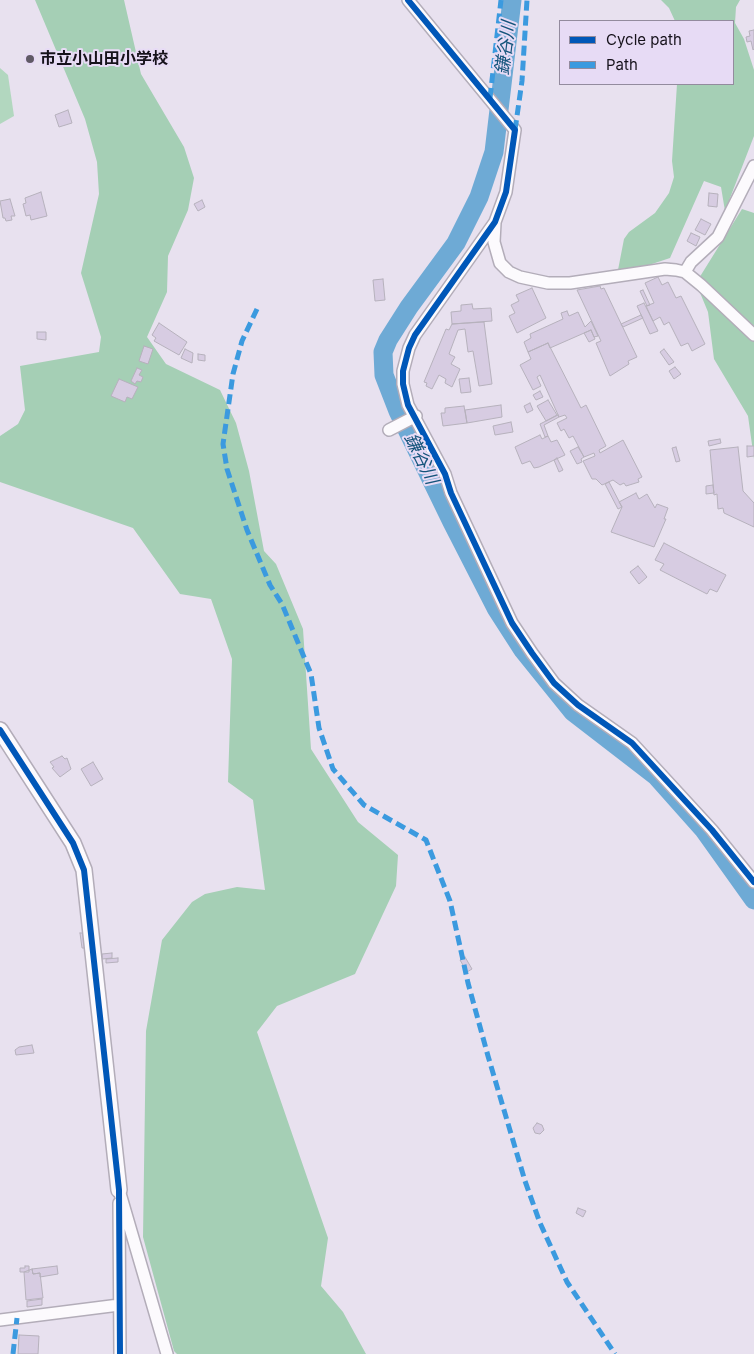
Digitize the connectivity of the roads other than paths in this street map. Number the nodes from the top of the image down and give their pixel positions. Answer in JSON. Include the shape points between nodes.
{"nodes":[{"id":1,"x":408,"y":0,"type":"edge"},
{"id":2,"x":754,"y":166,"type":"edge"},
{"id":3,"x":495,"y":222,"type":"junction"},
{"id":4,"x":685,"y":272,"type":"junction"},
{"id":5,"x":754,"y":335,"type":"edge"},
{"id":6,"x":416,"y":416,"type":"junction"},
{"id":7,"x":389,"y":430,"type":"dead end"},
{"id":8,"x":0,"y":730,"type":"edge"},
{"id":9,"x":754,"y":882,"type":"edge"},
{"id":10,"x":119,"y":1190,"type":"junction"},
{"id":11,"x":119,"y":1304,"type":"junction"},
{"id":12,"x":0,"y":1320,"type":"edge"},
{"id":13,"x":120,"y":1354,"type":"edge"},
{"id":14,"x":167,"y":1354,"type":"edge"}],
"edges":[{"from":1,"to":3,"type":"street","via":[[515,130],[506,192]]},
{"from":2,"to":4,"type":"street","via":[[718,238]]},
{"from":3,"to":4,"type":"street","via":[[494,242],[500,262],[509,272],[520,277],[548,283],[570,283],[665,269]]},
{"from":3,"to":6,"type":"street","via":[[414,335],[403,371],[403,384],[408,405]]},
{"from":4,"to":5,"type":"street"},
{"from":6,"to":7,"type":"street"},
{"from":6,"to":9,"type":"street","via":[[446,474],[451,493],[512,623],[532,653],[554,683],[578,705],[632,743],[712,830]]},
{"from":8,"to":10,"type":"street","via":[[73,843],[84,870]]},
{"from":10,"to":11,"type":"street"},
{"from":10,"to":14,"type":"street"},
{"from":11,"to":12,"type":"street"},
{"from":11,"to":13,"type":"street"}]}
